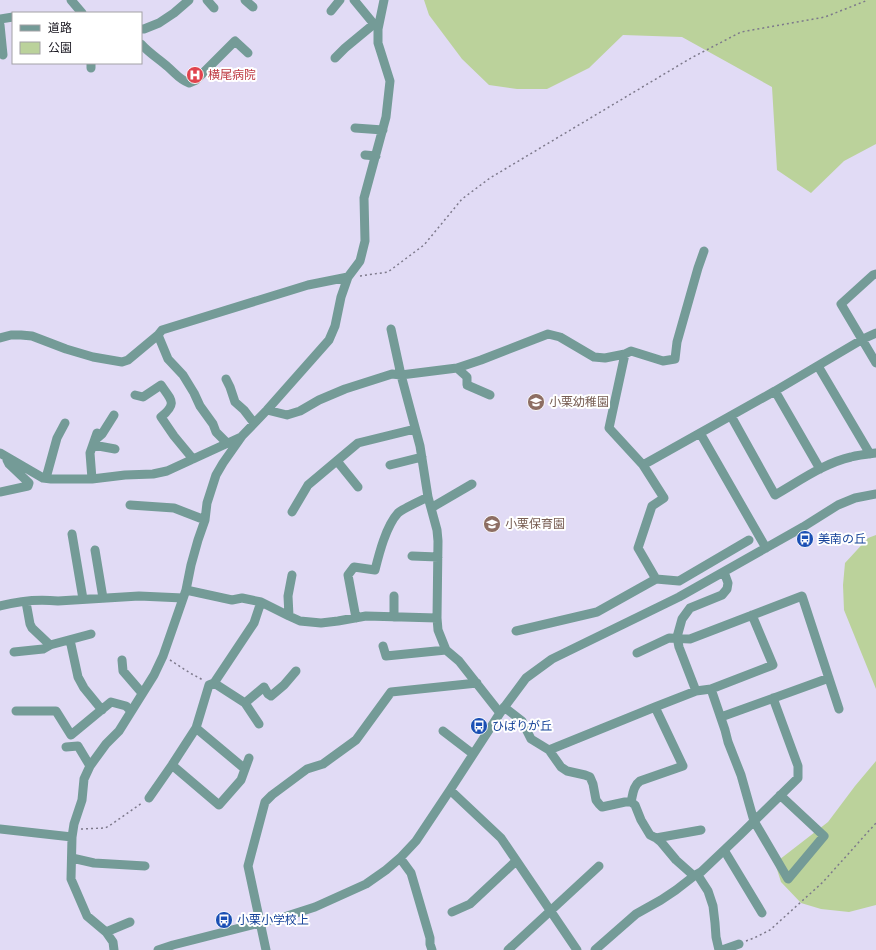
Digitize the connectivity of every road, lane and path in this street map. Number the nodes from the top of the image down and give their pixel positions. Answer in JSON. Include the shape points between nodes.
{"nodes":[{"id":1,"x":71,"y":0,"type":"edge"},
{"id":2,"x":189,"y":0,"type":"edge"},
{"id":3,"x":207,"y":0,"type":"edge"},
{"id":4,"x":245,"y":0,"type":"edge"},
{"id":5,"x":340,"y":0,"type":"edge"},
{"id":6,"x":354,"y":0,"type":"edge"},
{"id":7,"x":384,"y":0,"type":"edge"},
{"id":8,"x":868,"y":0,"type":"edge"},
{"id":9,"x":253,"y":6,"type":"dead end"},
{"id":10,"x":214,"y":8,"type":"dead end"},
{"id":11,"x":330,"y":11,"type":"dead end"},
{"id":12,"x":81,"y":12,"type":"edge"},
{"id":13,"x":12,"y":17,"type":"edge"},
{"id":14,"x":0,"y":19,"type":"edge"},
{"id":15,"x":0,"y":25,"type":"edge"},
{"id":16,"x":376,"y":26,"type":"junction"},
{"id":17,"x":142,"y":29,"type":"edge"},
{"id":18,"x":142,"y":45,"type":"edge"},
{"id":19,"x":248,"y":53,"type":"dead end"},
{"id":20,"x":3,"y":55,"type":"dead end"},
{"id":21,"x":335,"y":58,"type":"dead end"},
{"id":22,"x":355,"y":128,"type":"dead end"},
{"id":23,"x":383,"y":130,"type":"junction"},
{"id":24,"x":365,"y":155,"type":"dead end"},
{"id":25,"x":376,"y":156,"type":"junction"},
{"id":26,"x":704,"y":250,"type":"dead end"},
{"id":27,"x":876,"y":274,"type":"edge"},
{"id":28,"x":348,"y":278,"type":"junction"},
{"id":29,"x":391,"y":329,"type":"dead end"},
{"id":30,"x":876,"y":333,"type":"edge"},
{"id":31,"x":158,"y":335,"type":"junction"},
{"id":32,"x":0,"y":338,"type":"edge"},
{"id":33,"x":863,"y":339,"type":"junction"},
{"id":34,"x":625,"y":354,"type":"junction"},
{"id":35,"x":876,"y":363,"type":"edge"},
{"id":36,"x":818,"y":366,"type":"junction"},
{"id":37,"x":457,"y":368,"type":"junction"},
{"id":38,"x":401,"y":375,"type":"junction"},
{"id":39,"x":226,"y":379,"type":"dead end"},
{"id":40,"x":775,"y":392,"type":"junction"},
{"id":41,"x":135,"y":395,"type":"dead end"},
{"id":42,"x":490,"y":395,"type":"dead end"},
{"id":43,"x":267,"y":410,"type":"junction"},
{"id":44,"x":114,"y":415,"type":"dead end"},
{"id":45,"x":731,"y":416,"type":"junction"},
{"id":46,"x":65,"y":423,"type":"dead end"},
{"id":47,"x":254,"y":423,"type":"junction"},
{"id":48,"x":415,"y":429,"type":"junction"},
{"id":49,"x":700,"y":433,"type":"junction"},
{"id":50,"x":242,"y":436,"type":"junction"},
{"id":51,"x":95,"y":439,"type":"junction"},
{"id":52,"x":227,"y":443,"type":"junction"},
{"id":53,"x":115,"y":449,"type":"dead end"},
{"id":54,"x":873,"y":453,"type":"edge"},
{"id":55,"x":2,"y":454,"type":"edge"},
{"id":56,"x":422,"y":457,"type":"junction"},
{"id":57,"x":193,"y":459,"type":"junction"},
{"id":58,"x":337,"y":461,"type":"junction"},
{"id":59,"x":644,"y":464,"type":"junction"},
{"id":60,"x":390,"y":465,"type":"dead end"},
{"id":61,"x":820,"y":469,"type":"junction"},
{"id":62,"x":46,"y":478,"type":"junction"},
{"id":63,"x":92,"y":479,"type":"junction"},
{"id":64,"x":472,"y":484,"type":"dead end"},
{"id":65,"x":358,"y":487,"type":"dead end"},
{"id":66,"x":0,"y":492,"type":"edge"},
{"id":67,"x":876,"y":494,"type":"edge"},
{"id":68,"x":428,"y":497,"type":"junction"},
{"id":69,"x":130,"y":505,"type":"dead end"},
{"id":70,"x":431,"y":508,"type":"junction"},
{"id":71,"x":292,"y":512,"type":"dead end"},
{"id":72,"x":204,"y":520,"type":"junction"},
{"id":73,"x":72,"y":534,"type":"dead end"},
{"id":74,"x":749,"y":540,"type":"dead end"},
{"id":75,"x":766,"y":548,"type":"junction"},
{"id":76,"x":95,"y":550,"type":"dead end"},
{"id":77,"x":412,"y":556,"type":"dead end"},
{"id":78,"x":438,"y":557,"type":"junction"},
{"id":79,"x":724,"y":572,"type":"junction"},
{"id":80,"x":292,"y":575,"type":"dead end"},
{"id":81,"x":656,"y":579,"type":"junction"},
{"id":82,"x":184,"y":594,"type":"junction"},
{"id":83,"x":394,"y":596,"type":"dead end"},
{"id":84,"x":103,"y":598,"type":"junction"},
{"id":85,"x":83,"y":599,"type":"junction"},
{"id":86,"x":26,"y":602,"type":"junction"},
{"id":87,"x":261,"y":602,"type":"junction"},
{"id":88,"x":0,"y":606,"type":"edge"},
{"id":89,"x":752,"y":615,"type":"junction"},
{"id":90,"x":289,"y":616,"type":"junction"},
{"id":91,"x":394,"y":617,"type":"junction"},
{"id":92,"x":356,"y":618,"type":"junction"},
{"id":93,"x":437,"y":618,"type":"junction"},
{"id":94,"x":516,"y":631,"type":"dead end"},
{"id":95,"x":91,"y":634,"type":"dead end"},
{"id":96,"x":677,"y":638,"type":"junction"},
{"id":97,"x":70,"y":640,"type":"junction"},
{"id":98,"x":50,"y":645,"type":"junction"},
{"id":99,"x":383,"y":646,"type":"dead end"},
{"id":100,"x":446,"y":650,"type":"junction"},
{"id":101,"x":14,"y":652,"type":"dead end"},
{"id":102,"x":637,"y":653,"type":"dead end"},
{"id":103,"x":163,"y":656,"type":"junction"},
{"id":104,"x":122,"y":660,"type":"dead end"},
{"id":105,"x":296,"y":671,"type":"dead end"},
{"id":106,"x":829,"y":678,"type":"junction"},
{"id":107,"x":477,"y":683,"type":"junction"},
{"id":108,"x":211,"y":684,"type":"junction"},
{"id":109,"x":710,"y":689,"type":"junction"},
{"id":110,"x":696,"y":691,"type":"junction"},
{"id":111,"x":142,"y":693,"type":"junction"},
{"id":112,"x":773,"y":698,"type":"junction"},
{"id":113,"x":245,"y":703,"type":"junction"},
{"id":114,"x":655,"y":707,"type":"junction"},
{"id":115,"x":839,"y":709,"type":"dead end"},
{"id":116,"x":102,"y":710,"type":"junction"},
{"id":117,"x":502,"y":710,"type":"junction"},
{"id":118,"x":16,"y":711,"type":"dead end"},
{"id":119,"x":131,"y":711,"type":"junction"},
{"id":120,"x":720,"y":717,"type":"junction"},
{"id":121,"x":91,"y":719,"type":"junction"},
{"id":122,"x":259,"y":724,"type":"dead end"},
{"id":123,"x":97,"y":727,"type":"dead end"},
{"id":124,"x":196,"y":728,"type":"junction"},
{"id":125,"x":443,"y":732,"type":"dead end"},
{"id":126,"x":66,"y":747,"type":"dead end"},
{"id":127,"x":549,"y":750,"type":"junction"},
{"id":128,"x":473,"y":754,"type":"junction"},
{"id":129,"x":249,"y":758,"type":"dead end"},
{"id":130,"x":172,"y":765,"type":"junction"},
{"id":131,"x":90,"y":766,"type":"junction"},
{"id":132,"x":245,"y":769,"type":"junction"},
{"id":133,"x":450,"y":790,"type":"junction"},
{"id":134,"x":780,"y":795,"type":"junction"},
{"id":135,"x":149,"y":798,"type":"joint"},
{"id":136,"x":631,"y":802,"type":"junction"},
{"id":137,"x":754,"y":821,"type":"junction"},
{"id":138,"x":876,"y":822,"type":"edge"},
{"id":139,"x":0,"y":829,"type":"edge"},
{"id":140,"x":701,"y":830,"type":"dead end"},
{"id":141,"x":73,"y":834,"type":"junction"},
{"id":142,"x":656,"y":838,"type":"junction"},
{"id":143,"x":724,"y":850,"type":"junction"},
{"id":144,"x":72,"y":858,"type":"junction"},
{"id":145,"x":400,"y":858,"type":"junction"},
{"id":146,"x":516,"y":861,"type":"junction"},
{"id":147,"x":145,"y":866,"type":"dead end"},
{"id":148,"x":599,"y":866,"type":"dead end"},
{"id":149,"x":695,"y":875,"type":"junction"},
{"id":150,"x":550,"y":911,"type":"junction"},
{"id":151,"x":452,"y":912,"type":"dead end"},
{"id":152,"x":762,"y":912,"type":"dead end"},
{"id":153,"x":130,"y":922,"type":"dead end"},
{"id":154,"x":260,"y":923,"type":"junction"},
{"id":155,"x":106,"y":932,"type":"junction"},
{"id":156,"x":739,"y":944,"type":"joint"},
{"id":157,"x":114,"y":950,"type":"edge"},
{"id":158,"x":158,"y":950,"type":"edge"},
{"id":159,"x":266,"y":950,"type":"edge"},
{"id":160,"x":432,"y":950,"type":"edge"},
{"id":161,"x":508,"y":950,"type":"edge"},
{"id":162,"x":578,"y":950,"type":"edge"},
{"id":163,"x":595,"y":950,"type":"edge"},
{"id":164,"x":720,"y":950,"type":"edge"}],
"edges":[{"from":1,"to":12,"type":"street"},
{"from":2,"to":17,"type":"street","via":[[160,23]]},
{"from":3,"to":10,"type":"street"},
{"from":4,"to":9,"type":"street"},
{"from":5,"to":11,"type":"street"},
{"from":6,"to":16,"type":"street"},
{"from":7,"to":16,"type":"street"},
{"from":8,"to":28,"type":"path","via":[[825,17],[741,32],[691,58],[490,178],[462,199],[424,245],[388,272]]},
{"from":13,"to":14,"type":"street"},
{"from":15,"to":20,"type":"street"},
{"from":16,"to":21,"type":"street"},
{"from":16,"to":23,"type":"street","via":[[378,43],[390,81]]},
{"from":18,"to":19,"type":"street","via":[[182,81],[189,83],[196,80],[235,41]]},
{"from":22,"to":23,"type":"street"},
{"from":23,"to":25,"type":"street"},
{"from":24,"to":25,"type":"street"},
{"from":25,"to":28,"type":"street","via":[[364,198],[365,241],[360,262]]},
{"from":26,"to":34,"type":"street","via":[[677,342],[676,359],[663,361],[631,351]]},
{"from":27,"to":33,"type":"street","via":[[842,304]]},
{"from":28,"to":31,"type":"street","via":[[308,285],[162,330]]},
{"from":28,"to":43,"type":"street","via":[[329,340]]},
{"from":29,"to":38,"type":"street"},
{"from":30,"to":33,"type":"street"},
{"from":31,"to":32,"type":"street","via":[[122,362],[93,357],[32,336]]},
{"from":31,"to":52,"type":"street","via":[[168,359],[184,375],[216,432]]},
{"from":33,"to":35,"type":"street"},
{"from":33,"to":36,"type":"street"},
{"from":34,"to":37,"type":"street","via":[[605,358],[594,356],[560,337],[548,334]]},
{"from":34,"to":59,"type":"street","via":[[609,428]]},
{"from":36,"to":40,"type":"street"},
{"from":36,"to":54,"type":"street"},
{"from":37,"to":38,"type":"street"},
{"from":37,"to":42,"type":"street","via":[[467,377],[467,385]]},
{"from":38,"to":43,"type":"street","via":[[392,374],[345,389],[287,415]]},
{"from":38,"to":48,"type":"street"},
{"from":39,"to":47,"type":"street","via":[[235,402]]},
{"from":40,"to":45,"type":"street"},
{"from":40,"to":61,"type":"street"},
{"from":41,"to":57,"type":"street","via":[[143,397],[161,386],[172,405],[161,417]]},
{"from":43,"to":47,"type":"street"},
{"from":44,"to":51,"type":"street","via":[[102,434]]},
{"from":45,"to":49,"type":"street"},
{"from":45,"to":61,"type":"street","via":[[775,495]]},
{"from":46,"to":62,"type":"street","via":[[57,438]]},
{"from":47,"to":50,"type":"street"},
{"from":48,"to":56,"type":"street"},
{"from":48,"to":58,"type":"street","via":[[358,443]]},
{"from":49,"to":59,"type":"street"},
{"from":49,"to":75,"type":"street"},
{"from":50,"to":52,"type":"street"},
{"from":50,"to":72,"type":"street","via":[[222,462],[216,475]]},
{"from":51,"to":53,"type":"street"},
{"from":51,"to":63,"type":"street","via":[[90,452]]},
{"from":52,"to":57,"type":"street"},
{"from":54,"to":61,"type":"street","via":[[851,457]]},
{"from":55,"to":62,"type":"street"},
{"from":55,"to":66,"type":"street","via":[[30,483],[28,486]]},
{"from":56,"to":60,"type":"street"},
{"from":56,"to":68,"type":"street"},
{"from":57,"to":63,"type":"street","via":[[167,471],[153,474]]},
{"from":58,"to":65,"type":"street"},
{"from":58,"to":71,"type":"street","via":[[308,485]]},
{"from":59,"to":81,"type":"street","via":[[664,498],[652,506],[638,548]]},
{"from":62,"to":63,"type":"street"},
{"from":64,"to":70,"type":"street"},
{"from":67,"to":75,"type":"street","via":[[838,505]]},
{"from":68,"to":70,"type":"street"},
{"from":68,"to":92,"type":"street","via":[[398,512],[383,540],[375,570],[354,567],[348,575]]},
{"from":69,"to":72,"type":"street","via":[[174,508]]},
{"from":70,"to":78,"type":"street","via":[[437,530]]},
{"from":72,"to":82,"type":"street"},
{"from":73,"to":85,"type":"street"},
{"from":74,"to":81,"type":"street","via":[[680,581]]},
{"from":75,"to":79,"type":"street"},
{"from":76,"to":84,"type":"street"},
{"from":77,"to":78,"type":"street"},
{"from":78,"to":93,"type":"street"},
{"from":79,"to":96,"type":"street","via":[[728,583],[727,589],[722,595],[690,608],[682,619]]},
{"from":79,"to":117,"type":"street","via":[[552,659],[526,678]]},
{"from":80,"to":90,"type":"street","via":[[288,596]]},
{"from":81,"to":94,"type":"street","via":[[598,612]]},
{"from":82,"to":84,"type":"street"},
{"from":82,"to":87,"type":"street","via":[[232,600],[242,598]]},
{"from":82,"to":103,"type":"street"},
{"from":83,"to":91,"type":"street"},
{"from":84,"to":85,"type":"street"},
{"from":85,"to":86,"type":"street"},
{"from":86,"to":88,"type":"street"},
{"from":86,"to":98,"type":"street","via":[[32,628]]},
{"from":87,"to":90,"type":"street"},
{"from":87,"to":108,"type":"street","via":[[254,623]]},
{"from":89,"to":96,"type":"street","via":[[690,639]]},
{"from":89,"to":106,"type":"street","via":[[802,596]]},
{"from":89,"to":109,"type":"street","via":[[773,665]]},
{"from":90,"to":92,"type":"street","via":[[300,621],[321,623]]},
{"from":91,"to":92,"type":"street"},
{"from":91,"to":93,"type":"street"},
{"from":93,"to":100,"type":"street","via":[[438,630]]},
{"from":95,"to":97,"type":"street"},
{"from":96,"to":102,"type":"street","via":[[669,638]]},
{"from":96,"to":110,"type":"street"},
{"from":97,"to":98,"type":"street"},
{"from":97,"to":116,"type":"street","via":[[78,677]]},
{"from":98,"to":101,"type":"street","via":[[43,649]]},
{"from":99,"to":100,"type":"street","via":[[386,656]]},
{"from":100,"to":107,"type":"street"},
{"from":103,"to":108,"type":"path"},
{"from":103,"to":111,"type":"street"},
{"from":104,"to":111,"type":"street","via":[[123,671]]},
{"from":105,"to":113,"type":"street","via":[[271,696],[264,687]]},
{"from":106,"to":112,"type":"street"},
{"from":106,"to":115,"type":"street"},
{"from":107,"to":117,"type":"street"},
{"from":107,"to":154,"type":"street","via":[[391,692],[356,740],[323,764],[307,768],[264,802],[248,866]]},
{"from":108,"to":113,"type":"street"},
{"from":108,"to":124,"type":"street"},
{"from":109,"to":110,"type":"street"},
{"from":109,"to":120,"type":"street"},
{"from":110,"to":114,"type":"street"},
{"from":111,"to":119,"type":"street"},
{"from":112,"to":120,"type":"street"},
{"from":112,"to":134,"type":"street","via":[[798,766],[798,778]]},
{"from":113,"to":122,"type":"street"},
{"from":114,"to":127,"type":"street"},
{"from":114,"to":136,"type":"street","via":[[683,766],[640,781],[636,784]]},
{"from":116,"to":119,"type":"street","via":[[111,702],[126,706]]},
{"from":116,"to":121,"type":"street"},
{"from":117,"to":127,"type":"street","via":[[522,721],[531,739]]},
{"from":117,"to":128,"type":"street"},
{"from":118,"to":121,"type":"street","via":[[56,711],[72,735]]},
{"from":119,"to":131,"type":"street","via":[[119,731]]},
{"from":120,"to":137,"type":"street"},
{"from":121,"to":123,"type":"street"},
{"from":124,"to":130,"type":"street"},
{"from":124,"to":132,"type":"street"},
{"from":125,"to":128,"type":"street"},
{"from":126,"to":131,"type":"street","via":[[78,746]]},
{"from":127,"to":136,"type":"street","via":[[561,767],[590,778],[596,800],[602,807]]},
{"from":128,"to":133,"type":"street"},
{"from":129,"to":132,"type":"street"},
{"from":130,"to":132,"type":"street","via":[[219,805],[241,780]]},
{"from":130,"to":135,"type":"street"},
{"from":131,"to":141,"type":"street","via":[[84,779],[82,800]]},
{"from":133,"to":145,"type":"street","via":[[416,840]]},
{"from":133,"to":146,"type":"street","via":[[501,838]]},
{"from":134,"to":137,"type":"street"},
{"from":134,"to":137,"type":"street","via":[[824,836],[788,879]]},
{"from":135,"to":141,"type":"path","via":[[110,826]]},
{"from":136,"to":142,"type":"street","via":[[650,835]]},
{"from":137,"to":143,"type":"street"},
{"from":138,"to":156,"type":"path","via":[[823,882],[770,930]]},
{"from":139,"to":141,"type":"street"},
{"from":140,"to":142,"type":"street"},
{"from":141,"to":144,"type":"street"},
{"from":142,"to":149,"type":"street","via":[[676,860]]},
{"from":143,"to":149,"type":"street"},
{"from":143,"to":152,"type":"street"},
{"from":144,"to":147,"type":"street"},
{"from":144,"to":155,"type":"street","via":[[71,878],[87,916]]},
{"from":145,"to":154,"type":"street","via":[[366,884],[342,896],[288,916]]},
{"from":145,"to":160,"type":"street","via":[[411,873]]},
{"from":146,"to":150,"type":"street"},
{"from":146,"to":151,"type":"street","via":[[470,904]]},
{"from":148,"to":150,"type":"street"},
{"from":149,"to":163,"type":"street","via":[[666,897],[636,914]]},
{"from":149,"to":164,"type":"street","via":[[708,891],[713,906]]},
{"from":150,"to":161,"type":"street"},
{"from":150,"to":162,"type":"street"},
{"from":153,"to":155,"type":"street"},
{"from":154,"to":158,"type":"street"},
{"from":154,"to":159,"type":"street"},
{"from":155,"to":157,"type":"street","via":[[113,942]]},
{"from":156,"to":164,"type":"street"}]}
